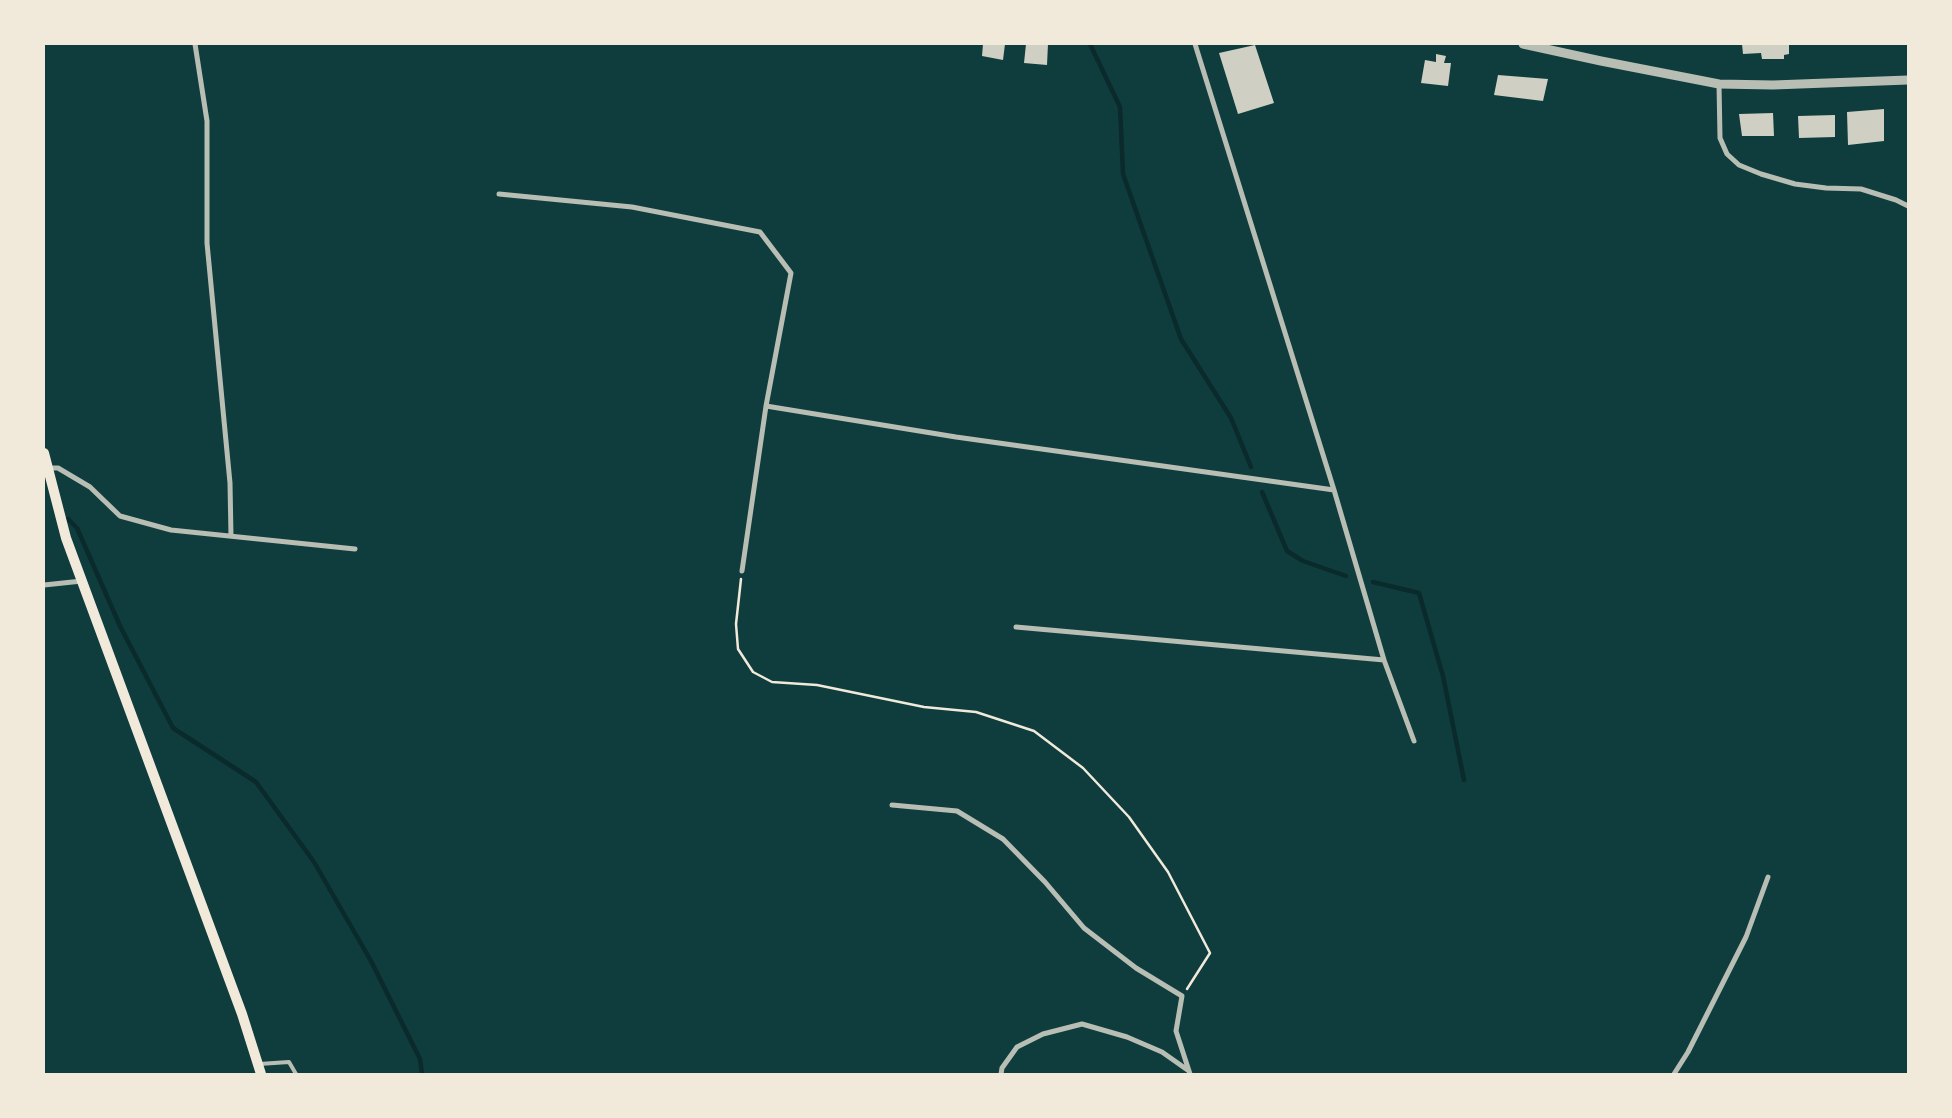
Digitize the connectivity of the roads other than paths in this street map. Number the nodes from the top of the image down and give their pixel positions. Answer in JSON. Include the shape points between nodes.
{"nodes":[{"id":1,"x":195,"y":44,"type":"edge"},
{"id":2,"x":1195,"y":44,"type":"edge"},
{"id":3,"x":1523,"y":44,"type":"edge"},
{"id":4,"x":1908,"y":80,"type":"edge"},
{"id":5,"x":1719,"y":84,"type":"junction"},
{"id":6,"x":499,"y":194,"type":"dead end"},
{"id":7,"x":1908,"y":206,"type":"edge"},
{"id":8,"x":766,"y":406,"type":"junction"},
{"id":9,"x":44,"y":453,"type":"edge"},
{"id":10,"x":47,"y":469,"type":"junction"},
{"id":11,"x":1334,"y":490,"type":"junction"},
{"id":12,"x":231,"y":536,"type":"junction"},
{"id":13,"x":355,"y":549,"type":"dead end"},
{"id":14,"x":742,"y":572,"type":"road end"},
{"id":15,"x":82,"y":581,"type":"junction"},
{"id":16,"x":44,"y":585,"type":"edge"},
{"id":17,"x":1016,"y":627,"type":"dead end"},
{"id":18,"x":1384,"y":660,"type":"junction"},
{"id":19,"x":1414,"y":741,"type":"dead end"},
{"id":20,"x":892,"y":804,"type":"dead end"},
{"id":21,"x":1768,"y":877,"type":"dead end"},
{"id":22,"x":259,"y":1064,"type":"junction"},
{"id":23,"x":1190,"y":1073,"type":"edge"},
{"id":24,"x":261,"y":1074,"type":"edge"},
{"id":25,"x":296,"y":1074,"type":"edge"},
{"id":26,"x":1001,"y":1074,"type":"edge"},
{"id":27,"x":1674,"y":1074,"type":"edge"}],
"edges":[{"from":1,"to":12,"type":"street","via":[[207,121],[206,243],[230,483]]},
{"from":2,"to":11,"type":"street"},
{"from":3,"to":5,"type":"street"},
{"from":4,"to":5,"type":"street"},
{"from":5,"to":7,"type":"street","via":[[1720,138],[1727,154],[1739,165],[1795,184],[1861,189]]},
{"from":6,"to":8,"type":"street","via":[[632,207],[760,232],[791,272]]},
{"from":8,"to":11,"type":"street","via":[[956,437]]},
{"from":8,"to":14,"type":"street"},
{"from":9,"to":10,"type":"main road"},
{"from":10,"to":12,"type":"street","via":[[58,468],[90,487],[120,516],[171,530]]},
{"from":10,"to":15,"type":"main road"},
{"from":11,"to":18,"type":"street"},
{"from":12,"to":13,"type":"street"},
{"from":15,"to":16,"type":"street"},
{"from":15,"to":22,"type":"main road"},
{"from":17,"to":18,"type":"street"},
{"from":18,"to":19,"type":"street"},
{"from":20,"to":23,"type":"street","via":[[957,811],[1003,839],[1084,928],[1136,968],[1182,996],[1176,1031]]},
{"from":21,"to":27,"type":"street","via":[[1746,937]]},
{"from":22,"to":24,"type":"main road"},
{"from":22,"to":25,"type":"lane","via":[[289,1062]]},
{"from":23,"to":26,"type":"street","via":[[1162,1052],[1127,1037],[1082,1024],[1043,1034],[1017,1047]]}]}
